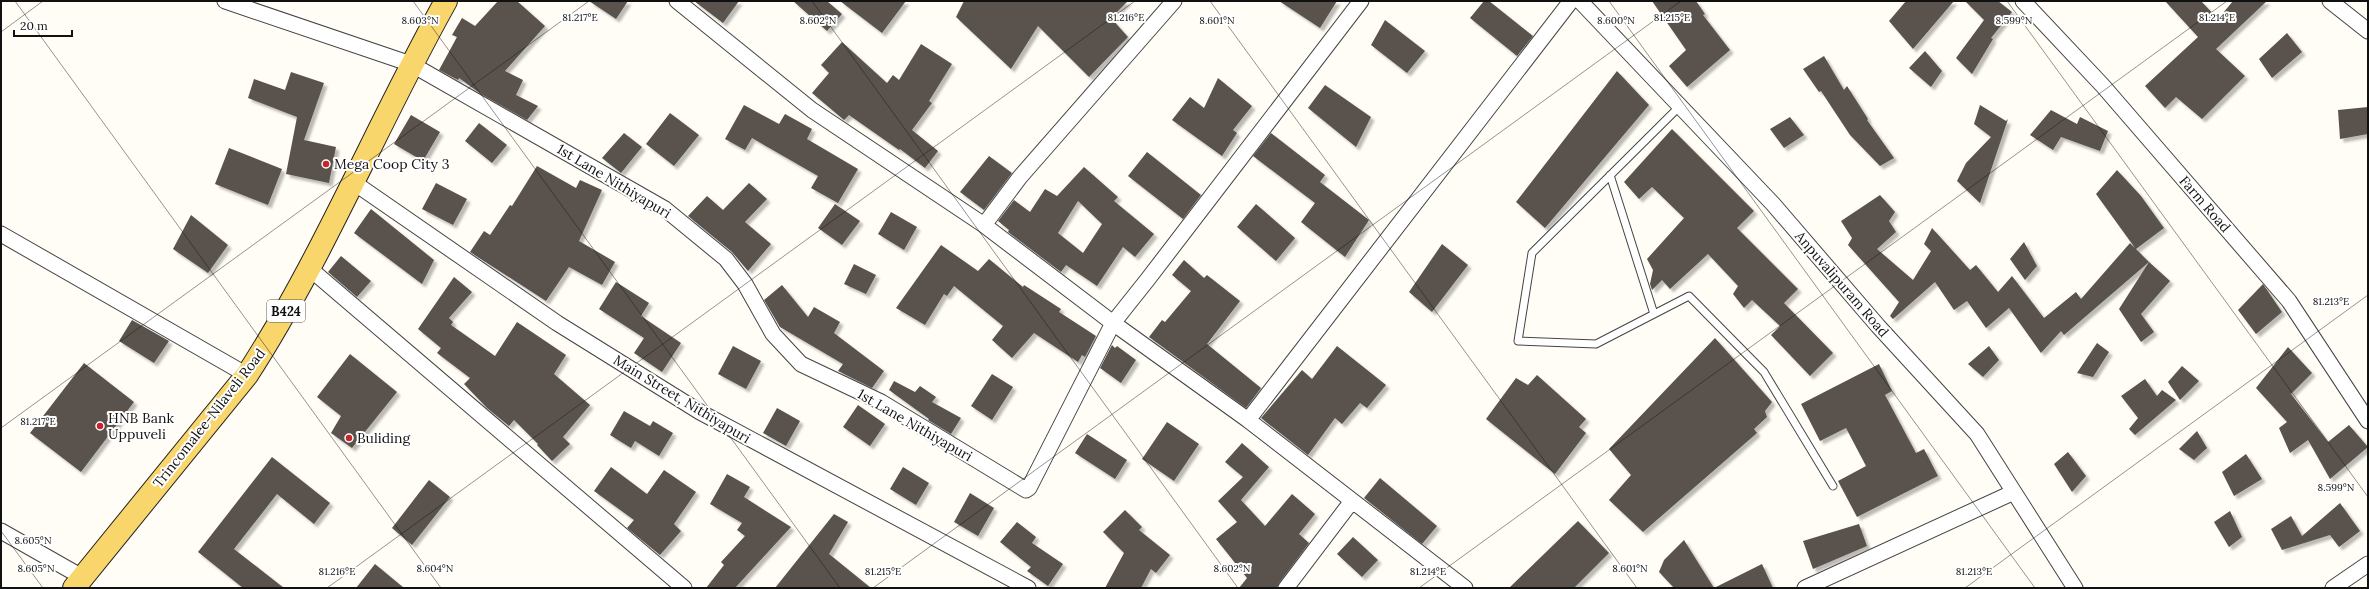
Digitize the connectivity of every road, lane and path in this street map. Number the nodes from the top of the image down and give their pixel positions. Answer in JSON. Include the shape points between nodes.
{"nodes":[{"id":1,"x":225,"y":1,"type":"edge"},
{"id":2,"x":446,"y":1,"type":"edge"},
{"id":3,"x":676,"y":1,"type":"edge"},
{"id":4,"x":1174,"y":1,"type":"edge"},
{"id":5,"x":1361,"y":1,"type":"edge"},
{"id":6,"x":1571,"y":1,"type":"edge"},
{"id":7,"x":1580,"y":1,"type":"edge"},
{"id":8,"x":2023,"y":1,"type":"edge"},
{"id":9,"x":2330,"y":1,"type":"edge"},
{"id":10,"x":2368,"y":31,"type":"edge"},
{"id":11,"x":411,"y":64,"type":"junction"},
{"id":12,"x":1680,"y":106,"type":"junction"},
{"id":13,"x":1610,"y":175,"type":"junction"},
{"id":14,"x":353,"y":182,"type":"junction"},
{"id":15,"x":984,"y":225,"type":"junction"},
{"id":16,"x":1,"y":234,"type":"edge"},
{"id":17,"x":309,"y":268,"type":"junction"},
{"id":18,"x":1654,"y":314,"type":"junction"},
{"id":19,"x":1113,"y":323,"type":"junction"},
{"id":20,"x":247,"y":375,"type":"junction"},
{"id":21,"x":1248,"y":420,"type":"junction"},
{"id":22,"x":2368,"y":421,"type":"edge"},
{"id":23,"x":1833,"y":486,"type":"dead end"},
{"id":24,"x":2014,"y":492,"type":"junction"},
{"id":25,"x":1352,"y":501,"type":"junction"},
{"id":26,"x":1,"y":531,"type":"edge"},
{"id":27,"x":2368,"y":564,"type":"edge"},
{"id":28,"x":78,"y":583,"type":"edge"},
{"id":29,"x":1025,"y":587,"type":"edge"},
{"id":30,"x":684,"y":588,"type":"edge"},
{"id":31,"x":1286,"y":588,"type":"edge"},
{"id":32,"x":1465,"y":588,"type":"edge"},
{"id":33,"x":1805,"y":588,"type":"edge"},
{"id":34,"x":2075,"y":588,"type":"edge"},
{"id":35,"x":2333,"y":588,"type":"edge"}],
"edges":[{"from":1,"to":11,"type":"street"},
{"from":2,"to":11,"type":"main road","name":"Trincomalee-Nilaveli Road","number":"B424"},
{"from":3,"to":15,"type":"street","via":[[812,110]]},
{"from":4,"to":15,"type":"street","via":[[1020,177]]},
{"from":5,"to":19,"type":"street"},
{"from":6,"to":21,"type":"street"},
{"from":7,"to":12,"type":"street","name":"Anpuvalipuram Road"},
{"from":8,"to":22,"type":"street","name":"Farm Road","via":[[2103,86],[2289,301]]},
{"from":9,"to":10,"type":"street"},
{"from":11,"to":14,"type":"main road","name":"Trincomalee-Nilaveli Road","number":"B424"},
{"from":11,"to":19,"type":"street","name":"1st Lane Nithiyapuri","via":[[665,209],[726,259],[745,284],[773,334],[801,364],[881,402],[1022,489],[1029,488]]},
{"from":12,"to":13,"type":"lane"},
{"from":12,"to":24,"type":"street","name":"Anpuvalipuram Road","via":[[1772,204],[1878,326],[1977,434]]},
{"from":13,"to":18,"type":"lane"},
{"from":13,"to":18,"type":"lane","via":[[1532,253],[1518,342],[1596,344]]},
{"from":14,"to":17,"type":"main road","name":"Trincomalee-Nilaveli Road","number":"B424"},
{"from":14,"to":29,"type":"street","name":"Main Street, Nithiyapuri","via":[[557,323],[700,412]]},
{"from":15,"to":19,"type":"street"},
{"from":16,"to":20,"type":"street"},
{"from":17,"to":20,"type":"main road","name":"Trincomalee-Nilaveli Road","number":"B424"},
{"from":17,"to":30,"type":"street"},
{"from":18,"to":23,"type":"lane","via":[[1689,296],[1764,372]]},
{"from":19,"to":21,"type":"street"},
{"from":20,"to":28,"type":"main road","name":"Trincomalee-Nilaveli Road","number":"B424"},
{"from":21,"to":25,"type":"street"},
{"from":24,"to":33,"type":"street"},
{"from":24,"to":34,"type":"street","name":"Anpuvalipuram Road"},
{"from":25,"to":31,"type":"street"},
{"from":25,"to":32,"type":"street"},
{"from":26,"to":28,"type":"street"},
{"from":27,"to":35,"type":"street"}]}
